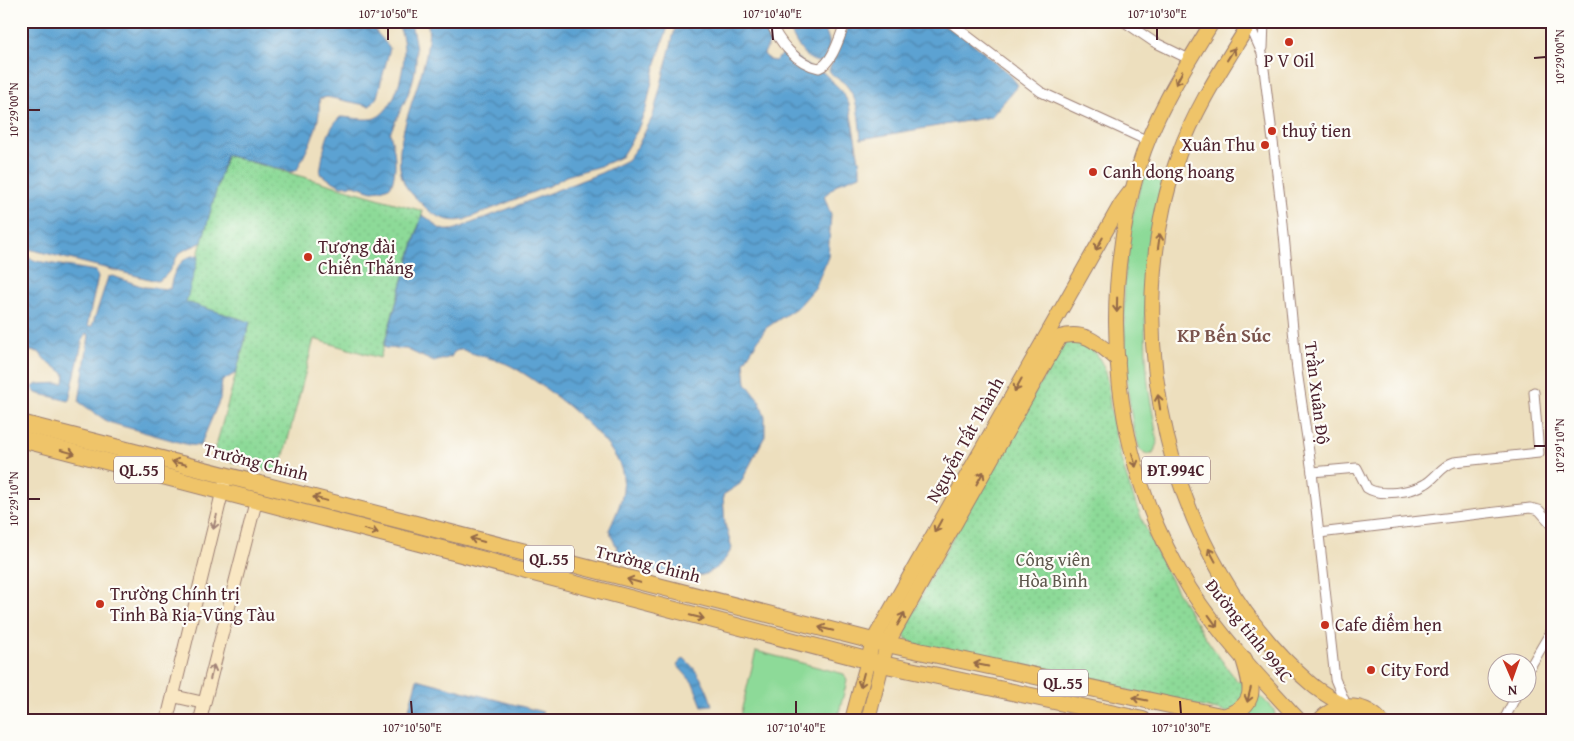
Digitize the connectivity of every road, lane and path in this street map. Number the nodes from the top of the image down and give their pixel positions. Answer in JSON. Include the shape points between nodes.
{"nodes":[{"id":1,"x":770,"y":21,"type":"edge"},
{"id":2,"x":846,"y":21,"type":"edge"},
{"id":3,"x":946,"y":21,"type":"edge"},
{"id":4,"x":1123,"y":21,"type":"edge"},
{"id":5,"x":1213,"y":21,"type":"edge"},
{"id":6,"x":1264,"y":21,"type":"edge"},
{"id":7,"x":1250,"y":23,"type":"edge"},
{"id":8,"x":1262,"y":53,"type":"junction"},
{"id":9,"x":1190,"y":60,"type":"junction"},
{"id":10,"x":1148,"y":141,"type":"junction"},
{"id":11,"x":1134,"y":188,"type":"junction"},
{"id":12,"x":1054,"y":334,"type":"junction"},
{"id":13,"x":1118,"y":360,"type":"junction"},
{"id":14,"x":1534,"y":392,"type":"dead end"},
{"id":15,"x":21,"y":423,"type":"edge"},
{"id":16,"x":21,"y":440,"type":"edge"},
{"id":17,"x":1312,"y":472,"type":"junction"},
{"id":18,"x":226,"y":475,"type":"junction"},
{"id":19,"x":260,"y":484,"type":"junction"},
{"id":20,"x":222,"y":491,"type":"junction"},
{"id":21,"x":256,"y":501,"type":"junction"},
{"id":22,"x":1553,"y":526,"type":"edge"},
{"id":23,"x":1319,"y":533,"type":"junction"},
{"id":24,"x":660,"y":588,"type":"junction"},
{"id":25,"x":656,"y":606,"type":"junction"},
{"id":26,"x":1553,"y":628,"type":"edge"},
{"id":27,"x":880,"y":643,"type":"junction"},
{"id":28,"x":1536,"y":657,"type":"edge"},
{"id":29,"x":1244,"y":659,"type":"junction"},
{"id":30,"x":875,"y":662,"type":"junction"},
{"id":31,"x":173,"y":696,"type":"junction"},
{"id":32,"x":204,"y":704,"type":"junction"},
{"id":33,"x":1511,"y":704,"type":"edge"},
{"id":34,"x":1347,"y":707,"type":"junction"},
{"id":35,"x":1231,"y":718,"type":"edge"},
{"id":36,"x":167,"y":720,"type":"edge"},
{"id":37,"x":200,"y":720,"type":"edge"},
{"id":38,"x":852,"y":720,"type":"edge"},
{"id":39,"x":868,"y":720,"type":"edge"},
{"id":40,"x":1143,"y":720,"type":"edge"},
{"id":41,"x":1299,"y":720,"type":"edge"},
{"id":42,"x":1321,"y":720,"type":"edge"},
{"id":43,"x":1379,"y":720,"type":"edge"},
{"id":44,"x":1504,"y":720,"type":"edge"}],
"edges":[{"from":1,"to":2,"type":"street","via":[[776,36],[787,48],[819,68],[825,65],[832,53]]},
{"from":3,"to":10,"type":"street","via":[[1047,95]]},
{"from":4,"to":9,"type":"street","via":[[1154,42]]},
{"from":5,"to":9,"type":"main road","name":"Đường tỉnh 994C","number":"ĐT.994C"},
{"from":6,"to":8,"type":"street"},
{"from":7,"to":8,"type":"street","name":"Trần Xuân Độ"},
{"from":34,"to":7,"type":"main road","name":"Đường tỉnh 994C","number":"ĐT.994C","one_way":true,"via":[[1312,685],[1292,666],[1253,622],[1229,586],[1206,544],[1178,479],[1156,379],[1152,342],[1154,276],[1172,176],[1178,154],[1200,106]]},
{"from":8,"to":17,"type":"street","name":"Trần Xuân Độ","via":[[1302,416]]},
{"from":9,"to":10,"type":"main road","name":"Đường tỉnh 994C","number":"ĐT.994C","one_way":true},
{"from":10,"to":11,"type":"main road","name":"Đường tỉnh 994C","number":"ĐT.994C"},
{"from":11,"to":12,"type":"main road","name":"Nguyễn Tất Thành","one_way":true,"via":[[1121,204]]},
{"from":11,"to":13,"type":"main road","name":"Đường tỉnh 994C","number":"ĐT.994C","one_way":true,"via":[[1118,275]]},
{"from":12,"to":13,"type":"main road","via":[[1081,334]]},
{"from":12,"to":27,"type":"main road","name":"Nguyễn Tất Thành"},
{"from":13,"to":29,"type":"main road","name":"Đường tỉnh 994C","number":"ĐT.994C","one_way":true,"via":[[1125,424],[1147,502],[1190,588]]},
{"from":14,"to":17,"type":"street","via":[[1540,450],[1536,454],[1454,462],[1422,486],[1382,492],[1367,488],[1357,468]]},
{"from":18,"to":15,"type":"highway","name":"Trường Chinh","number":"QL.55","one_way":true},
{"from":16,"to":20,"type":"highway","name":"Trường Chinh","number":"QL.55","one_way":true},
{"from":17,"to":23,"type":"street","name":"Trần Xuân Độ"},
{"from":18,"to":19,"type":"highway","name":"Trường Chinh","number":"QL.55"},
{"from":18,"to":20,"type":"street"},
{"from":19,"to":21,"type":"street"},
{"from":24,"to":19,"type":"highway","name":"Trường Chinh","number":"QL.55","one_way":true},
{"from":20,"to":21,"type":"highway","name":"Trường Chinh","number":"QL.55"},
{"from":20,"to":31,"type":"street","one_way":true},
{"from":21,"to":25,"type":"highway","name":"Trường Chinh","number":"QL.55","one_way":true},
{"from":32,"to":21,"type":"street","one_way":true},
{"from":22,"to":23,"type":"street","via":[[1539,510],[1530,508]]},
{"from":23,"to":34,"type":"street","name":"Trần Xuân Độ","via":[[1335,679]]},
{"from":24,"to":25,"type":"highway"},
{"from":27,"to":24,"type":"highway","name":"Trường Chinh","number":"QL.55","one_way":true},
{"from":25,"to":30,"type":"highway","name":"Trường Chinh","number":"QL.55","one_way":true},
{"from":26,"to":28,"type":"street"},
{"from":27,"to":30,"type":"main road","name":"Nguyễn Tất Thành"},
{"from":35,"to":27,"type":"highway","name":"Trường Chinh","number":"QL.55","one_way":true},
{"from":29,"to":35,"type":"highway","one_way":true,"via":[[1251,694],[1246,705]]},
{"from":29,"to":41,"type":"main road","name":"Đường tỉnh 994C","number":"ĐT.994C"},
{"from":30,"to":38,"type":"main road","name":"Nguyễn Tất Thành","one_way":true},
{"from":30,"to":39,"type":"main road","name":"Nguyễn Tất Thành"},
{"from":30,"to":40,"type":"highway","name":"Trường Chinh","number":"QL.55"},
{"from":31,"to":32,"type":"street"},
{"from":31,"to":36,"type":"street"},
{"from":32,"to":37,"type":"street"},
{"from":33,"to":44,"type":"street"},
{"from":34,"to":42,"type":"highway","via":[[1329,712]]},
{"from":34,"to":43,"type":"highway","via":[[1365,710]]}]}
